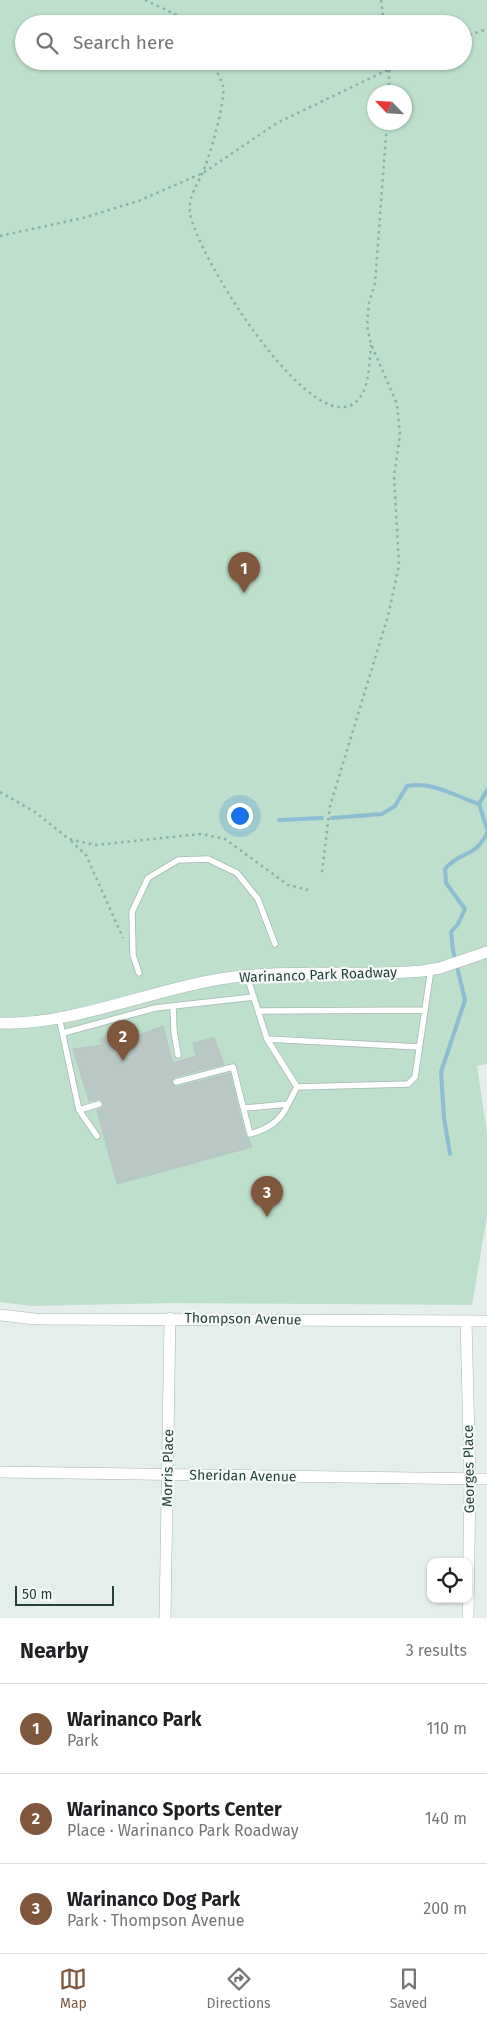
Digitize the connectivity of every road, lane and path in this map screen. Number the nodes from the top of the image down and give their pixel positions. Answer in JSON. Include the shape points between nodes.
{"nodes":[{"id":1,"x":145,"y":0,"type":"edge"},
{"id":2,"x":380,"y":0,"type":"edge"},
{"id":3,"x":177,"y":15,"type":"edge"},
{"id":4,"x":382,"y":15,"type":"edge"},
{"id":5,"x":487,"y":29,"type":"edge"},
{"id":6,"x":472,"y":34,"type":"edge"},
{"id":7,"x":216,"y":70,"type":"edge"},
{"id":8,"x":388,"y":70,"type":"edge"},
{"id":9,"x":390,"y":70,"type":"edge"},
{"id":10,"x":389,"y":85,"type":"edge"},
{"id":11,"x":386,"y":130,"type":"edge"},
{"id":12,"x":203,"y":173,"type":"junction"},
{"id":13,"x":0,"y":236,"type":"edge"},
{"id":14,"x":371,"y":344,"type":"junction"},
{"id":15,"x":0,"y":792,"type":"edge"},
{"id":16,"x":69,"y":839,"type":"junction"},
{"id":17,"x":322,"y":872,"type":"dead end"},
{"id":18,"x":308,"y":890,"type":"dead end"},
{"id":19,"x":275,"y":944,"type":"dead end"},
{"id":20,"x":487,"y":952,"type":"edge"},
{"id":21,"x":133,"y":955,"type":"junction"},
{"id":22,"x":436,"y":969,"type":"junction"},
{"id":23,"x":139,"y":972,"type":"dead end"},
{"id":24,"x":247,"y":976,"type":"junction"},
{"id":25,"x":254,"y":997,"type":"junction"},
{"id":26,"x":173,"y":1006,"type":"junction"},
{"id":27,"x":424,"y":1010,"type":"junction"},
{"id":28,"x":258,"y":1011,"type":"junction"},
{"id":29,"x":59,"y":1017,"type":"junction"},
{"id":30,"x":0,"y":1023,"type":"edge"},
{"id":31,"x":62,"y":1033,"type":"junction"},
{"id":32,"x":267,"y":1039,"type":"junction"},
{"id":33,"x":419,"y":1047,"type":"junction"},
{"id":34,"x":178,"y":1055,"type":"dead end"},
{"id":35,"x":176,"y":1082,"type":"dead end"},
{"id":36,"x":297,"y":1087,"type":"junction"},
{"id":37,"x":100,"y":1104,"type":"dead end"},
{"id":38,"x":288,"y":1104,"type":"junction"},
{"id":39,"x":245,"y":1108,"type":"junction"},
{"id":40,"x":79,"y":1110,"type":"junction"},
{"id":41,"x":97,"y":1136,"type":"dead end"},
{"id":42,"x":0,"y":1315,"type":"edge"},
{"id":43,"x":170,"y":1318,"type":"junction"},
{"id":44,"x":466,"y":1321,"type":"junction"},
{"id":45,"x":487,"y":1321,"type":"edge"},
{"id":46,"x":0,"y":1472,"type":"edge"},
{"id":47,"x":167,"y":1475,"type":"junction"},
{"id":48,"x":470,"y":1479,"type":"junction"},
{"id":49,"x":487,"y":1479,"type":"edge"},
{"id":50,"x":165,"y":1618,"type":"edge"},
{"id":51,"x":468,"y":1618,"type":"edge"}],
"edges":[{"from":1,"to":3,"type":"path"},
{"from":2,"to":4,"type":"path"},
{"from":5,"to":6,"type":"path"},
{"from":7,"to":12,"type":"path","via":[[223,86],[222,104]]},
{"from":8,"to":12,"type":"path","via":[[277,123]]},
{"from":9,"to":10,"type":"path"},
{"from":11,"to":14,"type":"path","via":[[375,282],[368,303]]},
{"from":12,"to":13,"type":"path","via":[[138,202]]},
{"from":12,"to":14,"type":"path","via":[[192,191],[190,213],[211,264],[250,327],[297,384],[325,404],[342,408],[356,403],[365,389]]},
{"from":14,"to":17,"type":"path","via":[[397,404],[400,435],[394,476],[399,564],[388,616],[330,806]]},
{"from":15,"to":16,"type":"path","via":[[35,812]]},
{"from":16,"to":18,"type":"path","via":[[95,845],[201,834],[225,839],[288,885]]},
{"from":16,"to":21,"type":"path","via":[[86,855],[118,931]]},
{"from":19,"to":21,"type":"lane","via":[[258,900],[237,873],[208,859],[178,860],[148,878],[132,912]]},
{"from":20,"to":22,"type":"street","name":"Warinanco Park Roadway"},
{"from":21,"to":23,"type":"lane"},
{"from":22,"to":24,"type":"street","name":"Warinanco Park Roadway","via":[[396,973]]},
{"from":22,"to":27,"type":"lane"},
{"from":24,"to":25,"type":"lane"},
{"from":24,"to":29,"type":"street","name":"Warinanco Park Roadway","via":[[201,983]]},
{"from":25,"to":26,"type":"lane"},
{"from":25,"to":28,"type":"lane"},
{"from":26,"to":31,"type":"lane"},
{"from":26,"to":34,"type":"lane"},
{"from":27,"to":28,"type":"lane"},
{"from":27,"to":33,"type":"lane"},
{"from":28,"to":32,"type":"lane"},
{"from":29,"to":30,"type":"street","name":"Warinanco Park Roadway"},
{"from":29,"to":31,"type":"lane"},
{"from":31,"to":40,"type":"lane"},
{"from":32,"to":33,"type":"lane"},
{"from":32,"to":36,"type":"lane"},
{"from":33,"to":36,"type":"lane","via":[[415,1077],[408,1084]]},
{"from":35,"to":39,"type":"lane","via":[[232,1067]]},
{"from":36,"to":38,"type":"lane"},
{"from":37,"to":40,"type":"lane"},
{"from":38,"to":39,"type":"lane"},
{"from":38,"to":39,"type":"lane","via":[[284,1115],[274,1123],[250,1134]]},
{"from":40,"to":41,"type":"lane"},
{"from":42,"to":43,"type":"street","name":"Thompson Avenue","via":[[36,1319]]},
{"from":43,"to":44,"type":"street","name":"Thompson Avenue"},
{"from":43,"to":47,"type":"street","name":"Morris Place"},
{"from":44,"to":45,"type":"street","name":"Thompson Avenue"},
{"from":44,"to":48,"type":"street","name":"Georges Place"},
{"from":46,"to":47,"type":"street","name":"Sheridan Avenue"},
{"from":47,"to":48,"type":"street","name":"Sheridan Avenue"},
{"from":47,"to":50,"type":"street","name":"Morris Place"},
{"from":48,"to":49,"type":"street","name":"Sheridan Avenue"},
{"from":48,"to":51,"type":"street","name":"Georges Place"}]}
